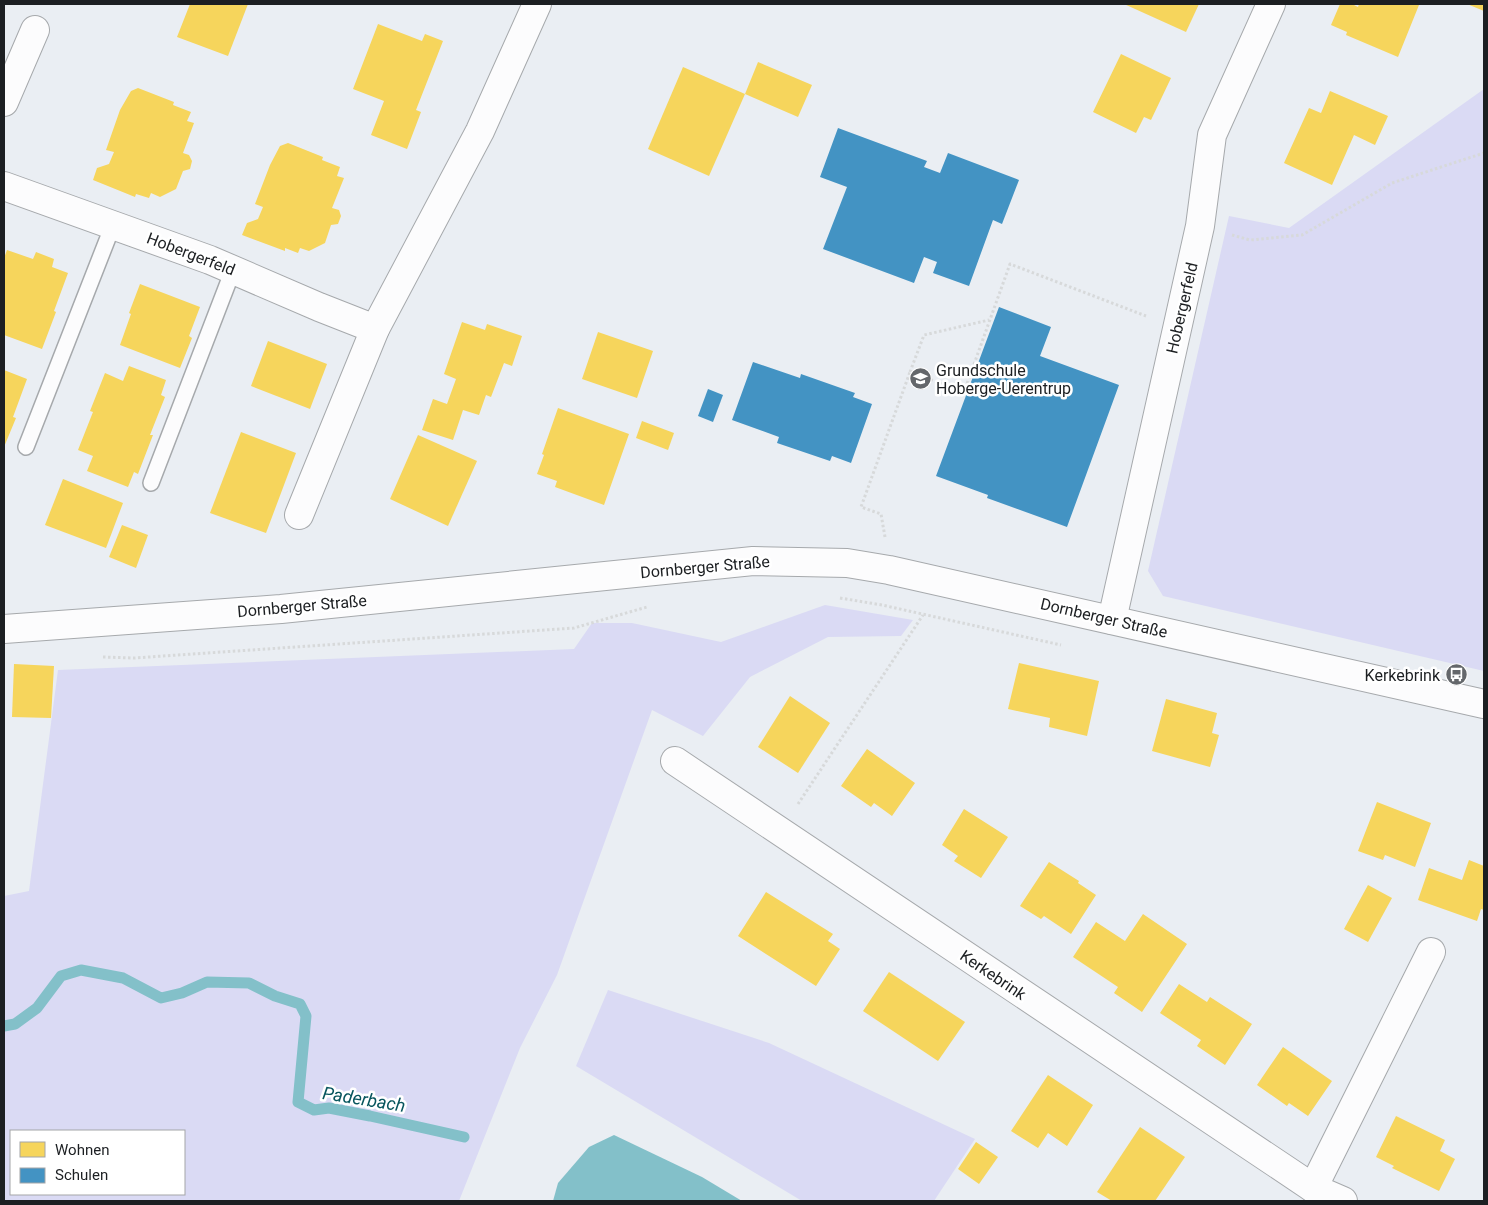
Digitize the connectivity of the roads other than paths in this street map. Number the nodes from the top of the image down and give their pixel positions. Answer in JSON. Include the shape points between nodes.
{"nodes":[{"id":1,"x":537,"y":4,"type":"edge"},
{"id":2,"x":1271,"y":4,"type":"edge"},
{"id":3,"x":35,"y":30,"type":"dead end"},
{"id":4,"x":4,"y":102,"type":"edge"},
{"id":5,"x":4,"y":186,"type":"edge"},
{"id":6,"x":113,"y":225,"type":"junction"},
{"id":7,"x":233,"y":270,"type":"junction"},
{"id":8,"x":375,"y":329,"type":"junction"},
{"id":9,"x":26,"y":447,"type":"dead end"},
{"id":10,"x":151,"y":483,"type":"dead end"},
{"id":11,"x":299,"y":515,"type":"dead end"},
{"id":12,"x":1112,"y":620,"type":"junction"},
{"id":13,"x":4,"y":629,"type":"edge"},
{"id":14,"x":1484,"y":704,"type":"edge"},
{"id":15,"x":675,"y":760,"type":"dead end"},
{"id":16,"x":1431,"y":952,"type":"dead end"},
{"id":17,"x":1313,"y":1188,"type":"junction"},
{"id":18,"x":1343,"y":1201,"type":"edge"}],
"edges":[{"from":1,"to":8,"type":"street","via":[[480,131]]},
{"from":2,"to":12,"type":"street","name":"Hobergerfeld","via":[[1212,135],[1200,226]]},
{"from":3,"to":4,"type":"street"},
{"from":5,"to":6,"type":"street","name":"Hobergerfeld"},
{"from":6,"to":7,"type":"street","name":"Hobergerfeld"},
{"from":6,"to":9,"type":"lane"},
{"from":7,"to":8,"type":"street","name":"Hobergerfeld"},
{"from":7,"to":10,"type":"lane"},
{"from":8,"to":11,"type":"street"},
{"from":12,"to":13,"type":"street","name":"Dornberger Straße","via":[[871,566],[753,561],[281,609]]},
{"from":12,"to":14,"type":"street","name":"Dornberger Straße"},
{"from":15,"to":17,"type":"street","name":"Kerkebrink"},
{"from":16,"to":17,"type":"street"},
{"from":17,"to":18,"type":"street","name":"Kerkebrink"}]}
